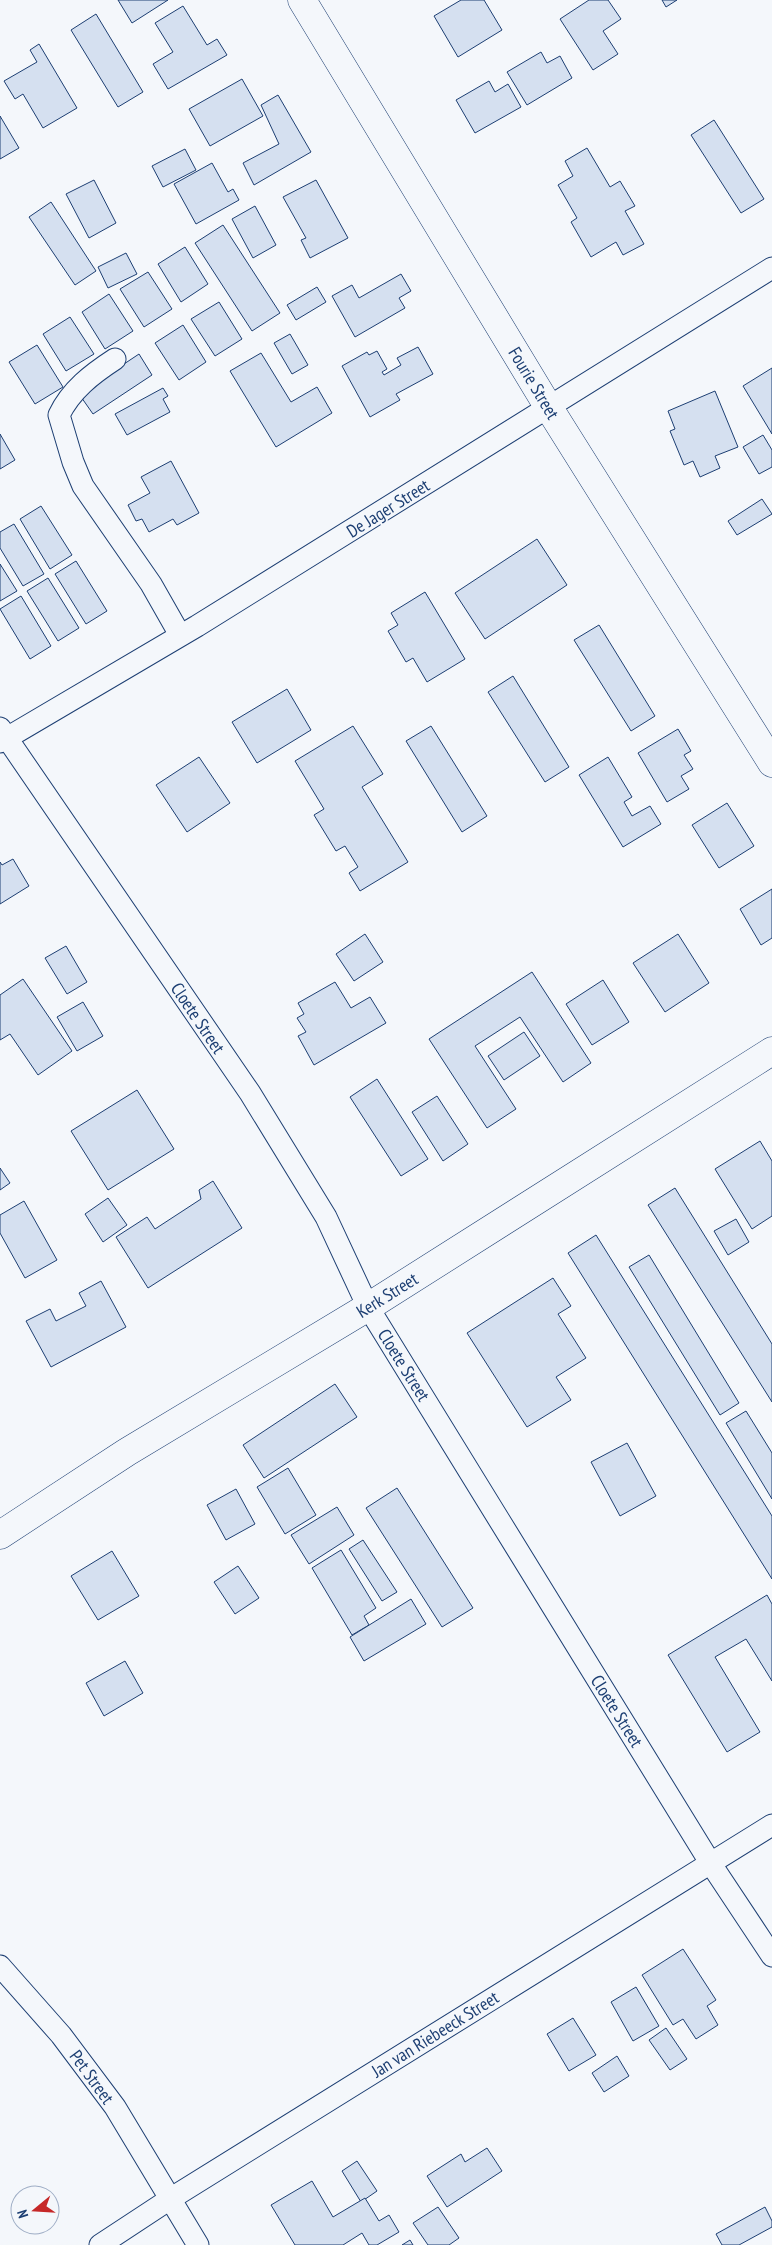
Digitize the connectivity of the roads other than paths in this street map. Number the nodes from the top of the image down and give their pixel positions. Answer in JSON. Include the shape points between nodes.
{"nodes":[{"id":1,"x":302,"y":0,"type":"edge"},
{"id":2,"x":772,"y":268,"type":"edge"},
{"id":3,"x":115,"y":359,"type":"dead end"},
{"id":4,"x":549,"y":408,"type":"junction"},
{"id":5,"x":180,"y":635,"type":"junction"},
{"id":6,"x":2,"y":736,"type":"edge"},
{"id":7,"x":772,"y":763,"type":"edge"},
{"id":8,"x":772,"y":1052,"type":"edge"},
{"id":9,"x":368,"y":1307,"type":"junction"},
{"id":10,"x":0,"y":1535,"type":"edge"},
{"id":11,"x":772,"y":1825,"type":"edge"},
{"id":12,"x":711,"y":1864,"type":"junction"},
{"id":13,"x":772,"y":1956,"type":"edge"},
{"id":14,"x":0,"y":1966,"type":"edge"},
{"id":15,"x":170,"y":2199,"type":"junction"},
{"id":16,"x":100,"y":2245,"type":"edge"},
{"id":17,"x":198,"y":2245,"type":"edge"}],
"edges":[{"from":1,"to":4,"type":"highway","name":"Fourie Street"},
{"from":2,"to":4,"type":"street","name":"De Jager Street"},
{"from":3,"to":5,"type":"street","via":[[93,374],[66,401],[59,416],[83,486],[151,584]]},
{"from":4,"to":5,"type":"street","name":"De Jager Street"},
{"from":4,"to":7,"type":"highway","name":"Fourie Street"},
{"from":5,"to":6,"type":"street","name":"De Jager Street"},
{"from":6,"to":9,"type":"street","name":"Cloete Street","via":[[250,1093],[326,1217]]},
{"from":8,"to":9,"type":"highway","name":"Kerk Street"},
{"from":9,"to":10,"type":"highway","name":"Kerk Street","via":[[127,1452]]},
{"from":9,"to":12,"type":"street","name":"Cloete Street"},
{"from":11,"to":12,"type":"street","name":"Jan van Riebeeck Street"},
{"from":12,"to":13,"type":"street","name":"Cloete Street"},
{"from":12,"to":15,"type":"street","name":"Jan van Riebeeck Street"},
{"from":14,"to":15,"type":"street","name":"Pet Street","via":[[61,2035],[115,2107]]},
{"from":15,"to":16,"type":"street","name":"Jan van Riebeeck Street"},
{"from":15,"to":17,"type":"street","name":"Pet Street"}]}
